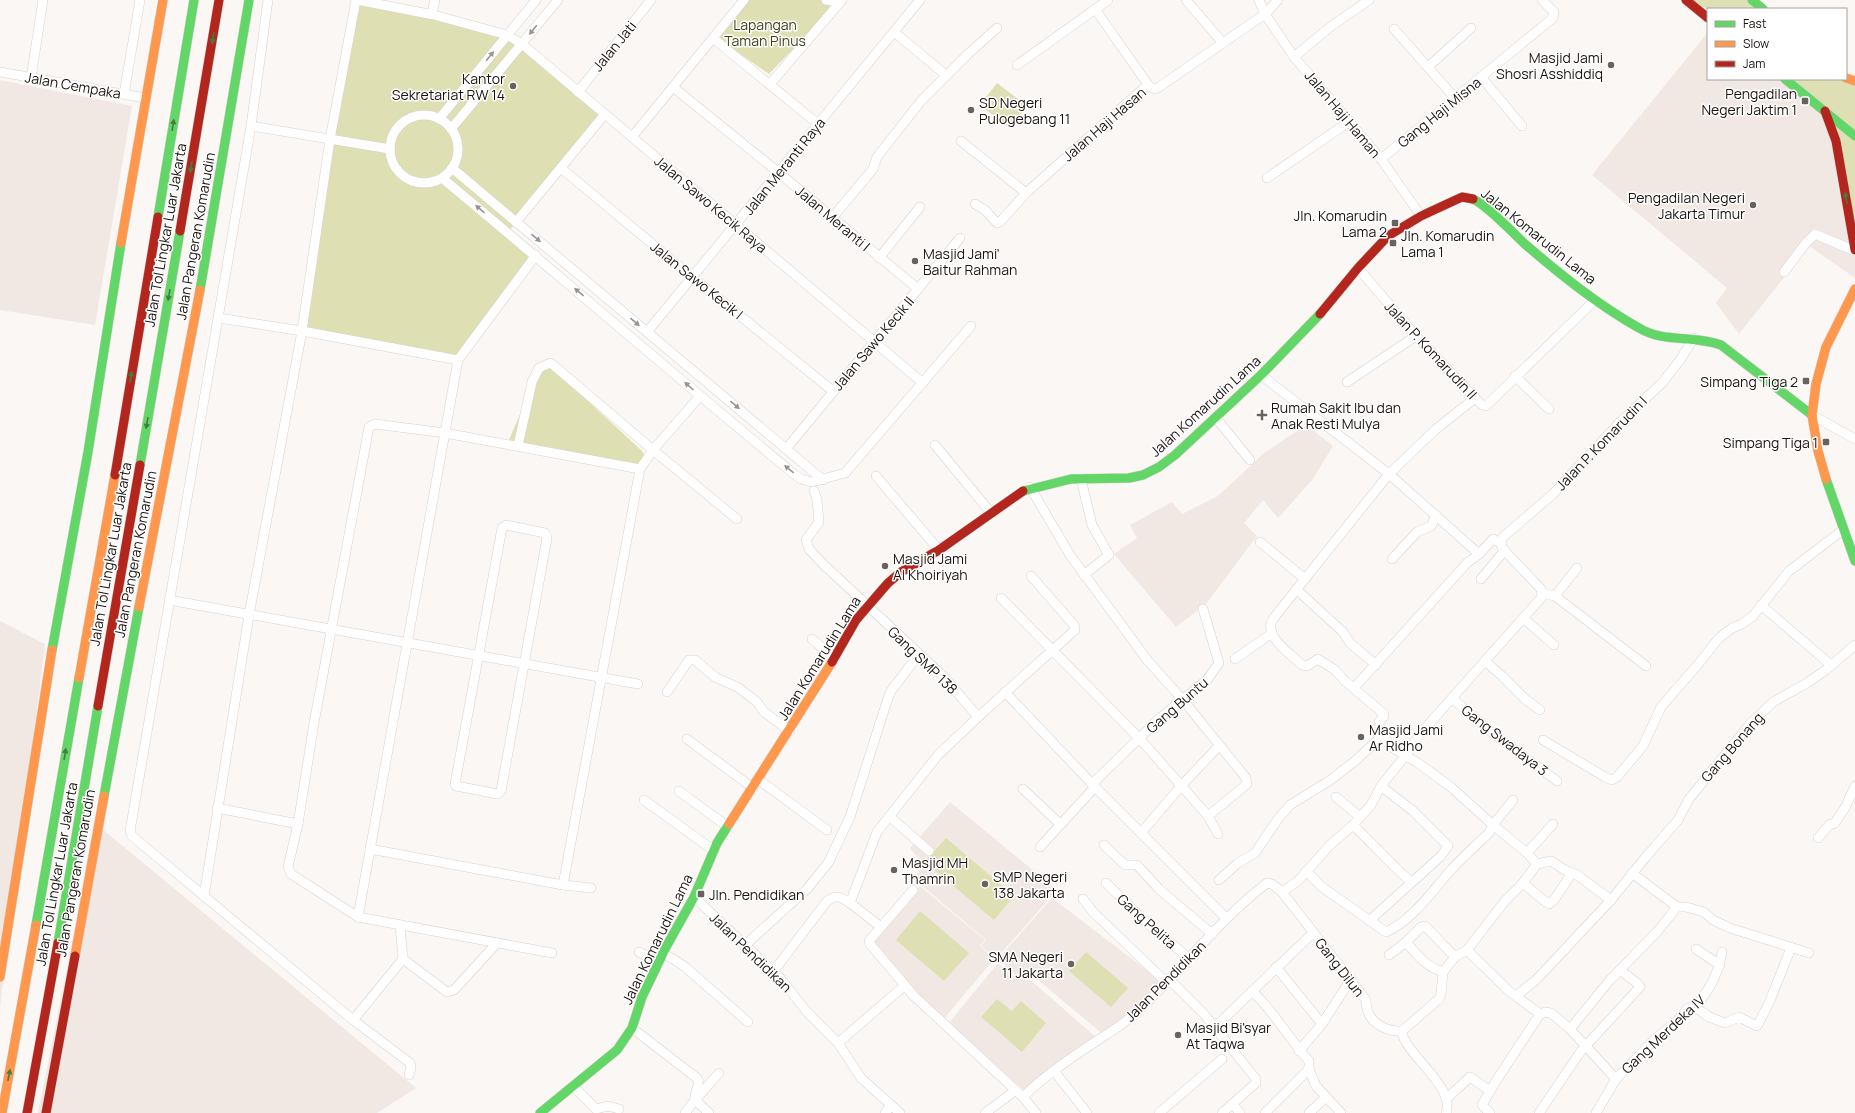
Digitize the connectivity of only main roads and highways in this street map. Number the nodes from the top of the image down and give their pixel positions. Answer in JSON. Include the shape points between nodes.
{"nodes":[{"id":1,"x":163,"y":0,"type":"edge"},
{"id":2,"x":194,"y":0,"type":"edge"},
{"id":3,"x":219,"y":0,"type":"edge"},
{"id":4,"x":249,"y":0,"type":"edge"},
{"id":5,"x":1686,"y":0,"type":"edge"},
{"id":6,"x":1752,"y":0,"type":"edge"},
{"id":7,"x":1762,"y":8,"type":"edge"},
{"id":8,"x":1707,"y":17,"type":"edge"},
{"id":9,"x":1786,"y":80,"type":"edge"},
{"id":10,"x":1825,"y":111,"type":"junction"},
{"id":11,"x":1855,"y":136,"type":"edge"},
{"id":12,"x":1855,"y":250,"type":"edge"},
{"id":13,"x":1855,"y":289,"type":"edge"},
{"id":14,"x":1812,"y":415,"type":"junction"},
{"id":15,"x":1855,"y":561,"type":"edge"},
{"id":16,"x":2,"y":952,"type":"edge"},
{"id":17,"x":0,"y":977,"type":"edge"},
{"id":18,"x":2,"y":1113,"type":"edge"},
{"id":19,"x":27,"y":1113,"type":"edge"},
{"id":20,"x":46,"y":1113,"type":"edge"},
{"id":21,"x":540,"y":1113,"type":"edge"}],
"edges":[{"from":1,"to":16,"type":"main road","via":[[89,445],[44,688]]},
{"from":18,"to":2,"type":"main road","name":"Jalan Tol Lingkar Luar Jakarta","one_way":true,"via":[[34,946]]},
{"from":3,"to":19,"type":"main road","name":"Jalan Tol Lingkar Luar Jakarta","one_way":true},
{"from":4,"to":20,"type":"main road","name":"Jalan Pangeran Komarudin","via":[[198,302],[122,694]]},
{"from":5,"to":8,"type":"main road"},
{"from":6,"to":7,"type":"main road"},
{"from":9,"to":10,"type":"main road"},
{"from":10,"to":11,"type":"main road"},
{"from":12,"to":10,"type":"main road","one_way":true,"via":[[1836,142]]},
{"from":13,"to":14,"type":"main road","via":[[1826,347],[1816,384]]},
{"from":14,"to":15,"type":"main road","via":[[1825,476]]},
{"from":14,"to":21,"type":"main road","name":"Jalan Komarudin Lama","via":[[1712,340],[1670,339],[1649,333],[1595,300],[1543,260],[1477,201],[1468,197],[1454,200],[1421,216],[1388,236],[1318,316],[1261,375],[1175,455],[1151,471],[1129,478],[1071,478],[1030,488],[894,578],[867,605],[713,850],[694,897],[642,997],[632,1028],[617,1050]]},
{"from":16,"to":17,"type":"main road"}]}
